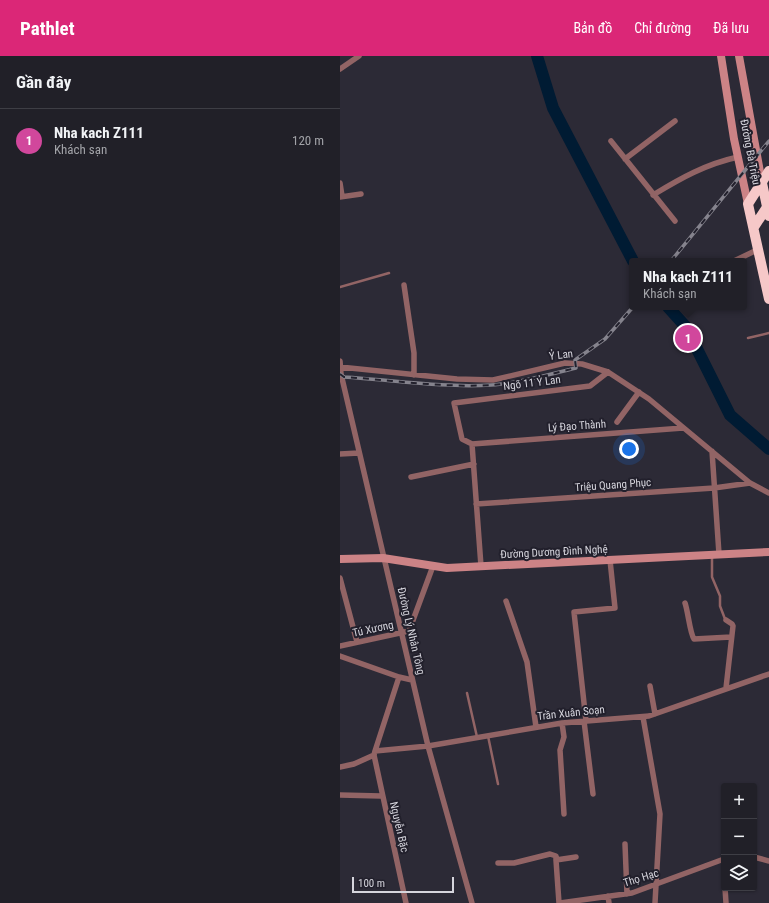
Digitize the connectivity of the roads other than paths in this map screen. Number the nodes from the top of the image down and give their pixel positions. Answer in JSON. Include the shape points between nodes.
{"nodes":[{"id":1,"x":359,"y":56,"type":"edge"},
{"id":2,"x":721,"y":56,"type":"edge"},
{"id":3,"x":738,"y":56,"type":"edge"},
{"id":4,"x":340,"y":69,"type":"edge"},
{"id":5,"x":675,"y":121,"type":"dead end"},
{"id":6,"x":611,"y":141,"type":"dead end"},
{"id":7,"x":738,"y":157,"type":"junction"},
{"id":8,"x":625,"y":159,"type":"junction"},
{"id":9,"x":769,"y":171,"type":"edge"},
{"id":10,"x":340,"y":183,"type":"edge"},
{"id":11,"x":762,"y":183,"type":"junction"},
{"id":12,"x":361,"y":194,"type":"dead end"},
{"id":13,"x":653,"y":195,"type":"junction"},
{"id":14,"x":341,"y":196,"type":"edge"},
{"id":15,"x":748,"y":204,"type":"junction"},
{"id":16,"x":768,"y":209,"type":"edge"},
{"id":17,"x":675,"y":221,"type":"dead end"},
{"id":18,"x":754,"y":227,"type":"junction"},
{"id":19,"x":759,"y":249,"type":"junction"},
{"id":20,"x":740,"y":258,"type":"edge"},
{"id":21,"x":389,"y":273,"type":"dead end"},
{"id":22,"x":404,"y":285,"type":"dead end"},
{"id":23,"x":340,"y":287,"type":"edge"},
{"id":24,"x":769,"y":299,"type":"edge"},
{"id":25,"x":769,"y":332,"type":"edge"},
{"id":26,"x":748,"y":338,"type":"dead end"},
{"id":27,"x":340,"y":360,"type":"edge"},
{"id":28,"x":340,"y":367,"type":"edge"},
{"id":29,"x":608,"y":372,"type":"junction"},
{"id":30,"x":414,"y":375,"type":"junction"},
{"id":31,"x":639,"y":392,"type":"junction"},
{"id":32,"x":617,"y":422,"type":"dead end"},
{"id":33,"x":683,"y":428,"type":"junction"},
{"id":34,"x":472,"y":444,"type":"junction"},
{"id":35,"x":712,"y":451,"type":"junction"},
{"id":36,"x":359,"y":453,"type":"junction"},
{"id":37,"x":340,"y":454,"type":"edge"},
{"id":38,"x":474,"y":464,"type":"junction"},
{"id":39,"x":410,"y":477,"type":"dead end"},
{"id":40,"x":750,"y":483,"type":"junction"},
{"id":41,"x":714,"y":488,"type":"junction"},
{"id":42,"x":769,"y":493,"type":"edge"},
{"id":43,"x":476,"y":504,"type":"junction"},
{"id":44,"x":769,"y":552,"type":"edge"},
{"id":45,"x":716,"y":554,"type":"junction"},
{"id":46,"x":383,"y":558,"type":"junction"},
{"id":47,"x":340,"y":559,"type":"edge"},
{"id":48,"x":610,"y":560,"type":"junction"},
{"id":49,"x":433,"y":566,"type":"junction"},
{"id":50,"x":481,"y":566,"type":"junction"},
{"id":51,"x":340,"y":578,"type":"edge"},
{"id":52,"x":506,"y":601,"type":"dead end"},
{"id":53,"x":685,"y":603,"type":"dead end"},
{"id":54,"x":726,"y":620,"type":"joint"},
{"id":55,"x":401,"y":633,"type":"junction"},
{"id":56,"x":731,"y":637,"type":"junction"},
{"id":57,"x":357,"y":642,"type":"junction"},
{"id":58,"x":340,"y":646,"type":"edge"},
{"id":59,"x":340,"y":656,"type":"edge"},
{"id":60,"x":769,"y":674,"type":"edge"},
{"id":61,"x":399,"y":678,"type":"junction"},
{"id":62,"x":412,"y":680,"type":"junction"},
{"id":63,"x":650,"y":686,"type":"dead end"},
{"id":64,"x":726,"y":688,"type":"junction"},
{"id":65,"x":467,"y":693,"type":"dead end"},
{"id":66,"x":655,"y":714,"type":"junction"},
{"id":67,"x":643,"y":717,"type":"junction"},
{"id":68,"x":585,"y":721,"type":"junction"},
{"id":69,"x":562,"y":723,"type":"junction"},
{"id":70,"x":536,"y":727,"type":"junction"},
{"id":71,"x":488,"y":735,"type":"junction"},
{"id":72,"x":477,"y":737,"type":"junction"},
{"id":73,"x":428,"y":746,"type":"junction"},
{"id":74,"x":374,"y":753,"type":"junction"},
{"id":75,"x":340,"y":767,"type":"edge"},
{"id":76,"x":498,"y":784,"type":"dead end"},
{"id":77,"x":593,"y":794,"type":"dead end"},
{"id":78,"x":340,"y":796,"type":"edge"},
{"id":79,"x":381,"y":796,"type":"junction"},
{"id":80,"x":564,"y":814,"type":"dead end"},
{"id":81,"x":625,"y":844,"type":"dead end"},
{"id":82,"x":576,"y":857,"type":"dead end"},
{"id":83,"x":757,"y":858,"type":"edge"},
{"id":84,"x":556,"y":860,"type":"junction"},
{"id":85,"x":721,"y":860,"type":"edge"},
{"id":86,"x":769,"y":861,"type":"edge"},
{"id":87,"x":498,"y":862,"type":"dead end"},
{"id":88,"x":657,"y":884,"type":"junction"},
{"id":89,"x":725,"y":891,"type":"edge"},
{"id":90,"x":627,"y":894,"type":"junction"},
{"id":91,"x":608,"y":896,"type":"junction"},
{"id":92,"x":406,"y":903,"type":"edge"},
{"id":93,"x":472,"y":903,"type":"edge"},
{"id":94,"x":560,"y":903,"type":"edge"},
{"id":95,"x":609,"y":903,"type":"edge"},
{"id":96,"x":655,"y":903,"type":"edge"},
{"id":97,"x":726,"y":903,"type":"edge"}],
"edges":[{"from":1,"to":4,"type":"street"},
{"from":2,"to":7,"type":"main road","name":"Đường Bà Triệu"},
{"from":3,"to":11,"type":"main road","name":"Đường Bà Triệu"},
{"from":5,"to":8,"type":"street"},
{"from":6,"to":8,"type":"street"},
{"from":7,"to":13,"type":"street","via":[[719,161],[689,173]]},
{"from":7,"to":15,"type":"main road","name":"Đường Bà Triệu"},
{"from":8,"to":13,"type":"street"},
{"from":9,"to":11,"type":"highway"},
{"from":10,"to":14,"type":"street"},
{"from":11,"to":15,"type":"highway"},
{"from":11,"to":16,"type":"highway","name":"Đường Bà Triệu"},
{"from":12,"to":14,"type":"street"},
{"from":13,"to":17,"type":"street"},
{"from":15,"to":18,"type":"highway","name":"Đường Bà Triệu"},
{"from":16,"to":18,"type":"highway"},
{"from":18,"to":19,"type":"highway","name":"Đường Bà Triệu"},
{"from":19,"to":20,"type":"street"},
{"from":19,"to":24,"type":"highway","name":"Đường Bà Triệu"},
{"from":21,"to":23,"type":"lane"},
{"from":22,"to":30,"type":"street","via":[[414,353]]},
{"from":25,"to":26,"type":"lane"},
{"from":27,"to":28,"type":"street","name":"Đường Lý Nhân Tông"},
{"from":28,"to":30,"type":"street","name":"Ỷ Lan"},
{"from":28,"to":36,"type":"street","name":"Đường Lý Nhân Tông"},
{"from":29,"to":30,"type":"street","name":"Ỷ Lan","via":[[575,362],[493,380]]},
{"from":29,"to":31,"type":"street","name":"Ỷ Lan"},
{"from":29,"to":34,"type":"street","name":"Ngõ 11 Ỷ Lan","via":[[590,386],[454,403],[462,438]]},
{"from":31,"to":32,"type":"street"},
{"from":31,"to":33,"type":"street","name":"Ỷ Lan"},
{"from":33,"to":34,"type":"street","name":"Lý Đạo Thành"},
{"from":33,"to":35,"type":"street","name":"Ỷ Lan"},
{"from":34,"to":38,"type":"street"},
{"from":35,"to":40,"type":"street","name":"Ỷ Lan"},
{"from":35,"to":41,"type":"street"},
{"from":36,"to":37,"type":"street"},
{"from":36,"to":46,"type":"street","name":"Đường Lý Nhân Tông"},
{"from":38,"to":39,"type":"street"},
{"from":38,"to":43,"type":"street"},
{"from":40,"to":41,"type":"street","name":"Triệu Quang Phục"},
{"from":40,"to":42,"type":"street","name":"Ỷ Lan"},
{"from":41,"to":43,"type":"street","name":"Triệu Quang Phục"},
{"from":41,"to":45,"type":"street"},
{"from":43,"to":50,"type":"street"},
{"from":44,"to":45,"type":"main road","name":"Đường Dương Đình Nghệ"},
{"from":45,"to":48,"type":"main road","name":"Đường Dương Đình Nghệ"},
{"from":45,"to":54,"type":"lane","via":[[712,577]]},
{"from":46,"to":47,"type":"main road","name":"Đường Dương Đình Nghệ"},
{"from":46,"to":49,"type":"main road","name":"Đường Dương Đình Nghệ"},
{"from":46,"to":55,"type":"street","name":"Đường Lý Nhân Tông"},
{"from":48,"to":50,"type":"main road","name":"Đường Dương Đình Nghệ"},
{"from":48,"to":68,"type":"street","via":[[615,608],[574,612]]},
{"from":49,"to":50,"type":"main road","name":"Đường Dương Đình Nghệ"},
{"from":49,"to":55,"type":"street","name":"Tú Xương","via":[[409,631]]},
{"from":51,"to":57,"type":"street"},
{"from":52,"to":70,"type":"street","via":[[526,662]]},
{"from":53,"to":56,"type":"street","via":[[694,639]]},
{"from":54,"to":56,"type":"street","via":[[732,624]]},
{"from":55,"to":57,"type":"street","name":"Tú Xương"},
{"from":55,"to":62,"type":"street","name":"Đường Lý Nhân Tông"},
{"from":56,"to":64,"type":"street"},
{"from":57,"to":58,"type":"street","name":"Tú Xương"},
{"from":59,"to":61,"type":"street"},
{"from":60,"to":64,"type":"street","name":"Trần Xuân Soạn"},
{"from":61,"to":62,"type":"street"},
{"from":61,"to":74,"type":"street"},
{"from":62,"to":73,"type":"street","name":"Đường Lý Nhân Tông"},
{"from":63,"to":66,"type":"street"},
{"from":64,"to":66,"type":"street","name":"Trần Xuân Soạn"},
{"from":65,"to":72,"type":"lane"},
{"from":66,"to":67,"type":"street","name":"Trần Xuân Soạn"},
{"from":67,"to":68,"type":"street","name":"Trần Xuân Soạn"},
{"from":67,"to":88,"type":"street","via":[[660,814]]},
{"from":68,"to":69,"type":"street","name":"Trần Xuân Soạn"},
{"from":68,"to":77,"type":"street"},
{"from":69,"to":70,"type":"street","name":"Trần Xuân Soạn"},
{"from":69,"to":80,"type":"street","via":[[564,737],[560,750]]},
{"from":70,"to":71,"type":"street","name":"Trần Xuân Soạn"},
{"from":71,"to":72,"type":"street","name":"Trần Xuân Soạn"},
{"from":71,"to":76,"type":"lane"},
{"from":72,"to":73,"type":"street","name":"Trần Xuân Soạn"},
{"from":73,"to":74,"type":"street","name":"Trần Xuân Soạn"},
{"from":73,"to":93,"type":"street","name":"Đường Lý Nhân Tông"},
{"from":74,"to":75,"type":"street","name":"Trần Xuân Soạn","via":[[354,764]]},
{"from":74,"to":79,"type":"street","name":"Nguyễn Bặc"},
{"from":78,"to":79,"type":"street"},
{"from":79,"to":92,"type":"street","name":"Nguyễn Bặc"},
{"from":81,"to":90,"type":"street"},
{"from":82,"to":84,"type":"street"},
{"from":83,"to":86,"type":"street"},
{"from":84,"to":87,"type":"street","via":[[556,856],[550,854],[526,860]]},
{"from":84,"to":94,"type":"street"},
{"from":85,"to":88,"type":"street","name":"Thọ Hạc"},
{"from":88,"to":90,"type":"street","name":"Thọ Hạc"},
{"from":88,"to":96,"type":"street"},
{"from":89,"to":97,"type":"street"},
{"from":90,"to":91,"type":"street","name":"Thọ Hạc"},
{"from":91,"to":94,"type":"street","name":"Thọ Hạc"},
{"from":91,"to":95,"type":"street"}]}
